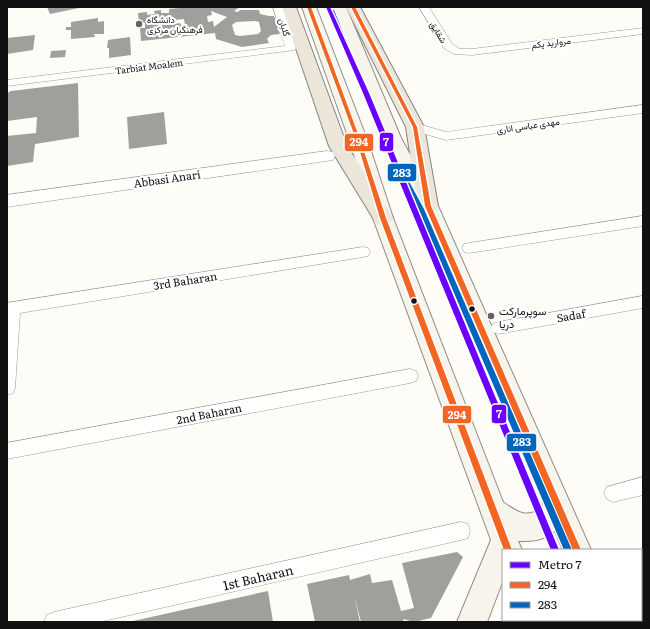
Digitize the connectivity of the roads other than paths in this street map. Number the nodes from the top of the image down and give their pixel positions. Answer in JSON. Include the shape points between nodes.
{"nodes":[{"id":1,"x":278,"y":7,"type":"edge"},
{"id":2,"x":289,"y":7,"type":"edge"},
{"id":3,"x":309,"y":7,"type":"edge"},
{"id":4,"x":339,"y":7,"type":"edge"},
{"id":5,"x":352,"y":7,"type":"edge"},
{"id":6,"x":424,"y":7,"type":"edge"},
{"id":7,"x":643,"y":31,"type":"edge"},
{"id":8,"x":292,"y":48,"type":"joint"},
{"id":9,"x":458,"y":52,"type":"joint"},
{"id":10,"x":7,"y":83,"type":"edge"},
{"id":11,"x":643,"y":109,"type":"edge"},
{"id":12,"x":415,"y":127,"type":"junction"},
{"id":13,"x":327,"y":156,"type":"dead end"},
{"id":14,"x":7,"y":201,"type":"edge"},
{"id":15,"x":428,"y":206,"type":"junction"},
{"id":16,"x":383,"y":218,"type":"junction"},
{"id":17,"x":643,"y":221,"type":"edge"},
{"id":18,"x":469,"y":248,"type":"dead end"},
{"id":19,"x":363,"y":252,"type":"dead end"},
{"id":20,"x":643,"y":302,"type":"edge"},
{"id":21,"x":10,"y":308,"type":"edge"},
{"id":22,"x":498,"y":328,"type":"dead end"},
{"id":23,"x":410,"y":376,"type":"dead end"},
{"id":24,"x":7,"y":388,"type":"edge"},
{"id":25,"x":7,"y":451,"type":"edge"},
{"id":26,"x":643,"y":486,"type":"edge"},
{"id":27,"x":613,"y":493,"type":"dead end"},
{"id":28,"x":556,"y":501,"type":"junction"},
{"id":29,"x":493,"y":511,"type":"junction"},
{"id":30,"x":461,"y":531,"type":"dead end"},
{"id":31,"x":573,"y":541,"type":"edge"},
{"id":32,"x":506,"y":545,"type":"edge"},
{"id":33,"x":592,"y":549,"type":"edge"},
{"id":34,"x":502,"y":554,"type":"edge"},
{"id":35,"x":54,"y":622,"type":"edge"},
{"id":36,"x":472,"y":622,"type":"edge"}],
"edges":[{"from":1,"to":8,"type":"street","name":"گلبان"},
{"from":2,"to":16,"type":"highway","via":[[338,146]]},
{"from":3,"to":16,"type":"main road","via":[[359,142]]},
{"from":4,"to":15,"type":"main road","via":[[392,138]]},
{"from":5,"to":12,"type":"highway"},
{"from":6,"to":9,"type":"street","name":"شقایق","via":[[448,46]]},
{"from":7,"to":9,"type":"street","name":"مروارید یکم"},
{"from":8,"to":10,"type":"street","name":"Tarbiat Moalem"},
{"from":11,"to":12,"type":"street","name":"مهدی عباسی اناری","via":[[446,136]]},
{"from":12,"to":15,"type":"highway"},
{"from":13,"to":14,"type":"street","name":"Abbasi Anari"},
{"from":15,"to":28,"type":"main road"},
{"from":16,"to":29,"type":"main road"},
{"from":17,"to":18,"type":"street"},
{"from":19,"to":21,"type":"street","name":"3rd Baharan"},
{"from":20,"to":22,"type":"street","name":"Sadaf"},
{"from":21,"to":24,"type":"street"},
{"from":23,"to":25,"type":"street","name":"2nd Baharan"},
{"from":26,"to":27,"type":"street"},
{"from":28,"to":29,"type":"main road","via":[[554,515],[538,527],[515,527]]},
{"from":28,"to":31,"type":"main road"},
{"from":29,"to":32,"type":"main road"},
{"from":30,"to":35,"type":"street","name":"1st Baharan"},
{"from":31,"to":33,"type":"main road"},
{"from":34,"to":36,"type":"main road"}]}
